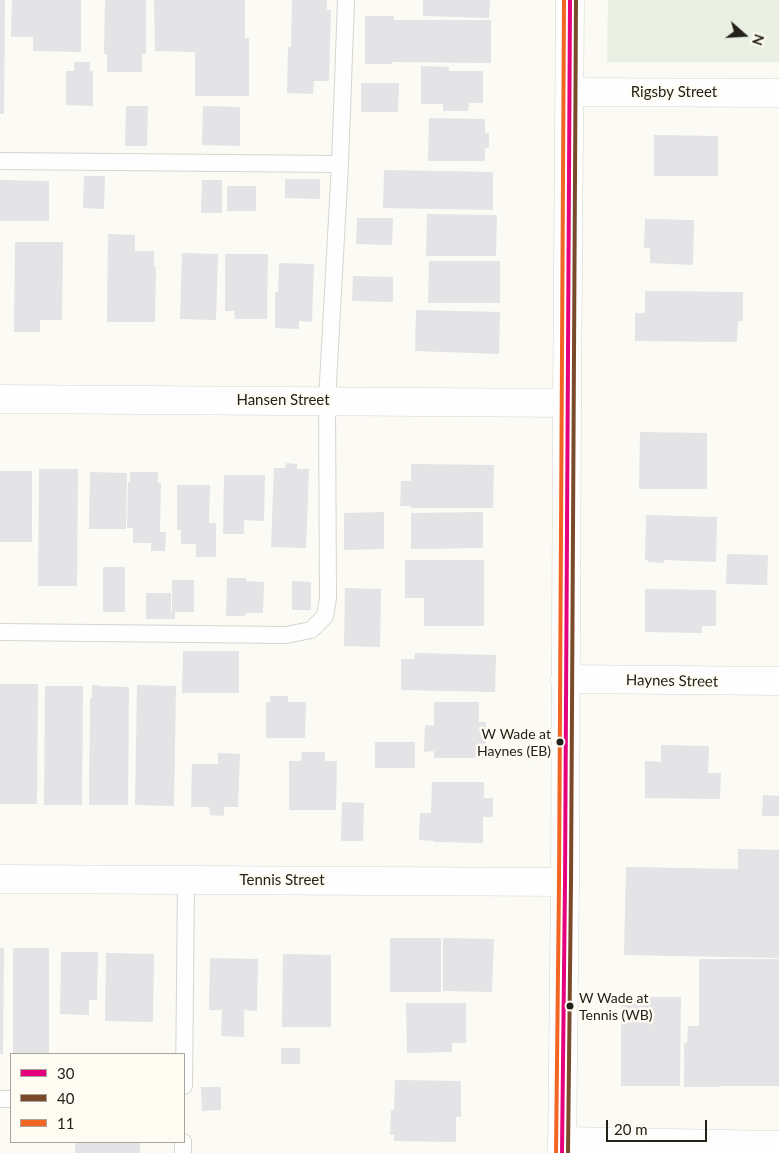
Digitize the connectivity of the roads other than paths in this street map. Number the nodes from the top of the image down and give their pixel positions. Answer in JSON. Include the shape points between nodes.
{"nodes":[{"id":1,"x":346,"y":0,"type":"edge"},
{"id":2,"x":570,"y":0,"type":"edge"},
{"id":3,"x":570,"y":92,"type":"junction"},
{"id":4,"x":779,"y":92,"type":"edge"},
{"id":5,"x":0,"y":161,"type":"edge"},
{"id":6,"x":340,"y":164,"type":"junction"},
{"id":7,"x":0,"y":398,"type":"edge"},
{"id":8,"x":327,"y":401,"type":"junction"},
{"id":9,"x":566,"y":403,"type":"junction"},
{"id":10,"x":0,"y":632,"type":"edge"},
{"id":11,"x":565,"y":679,"type":"junction"},
{"id":12,"x":779,"y":682,"type":"edge"},
{"id":13,"x":0,"y":879,"type":"edge"},
{"id":14,"x":186,"y":880,"type":"junction"},
{"id":15,"x":565,"y":882,"type":"junction"},
{"id":16,"x":184,"y":1053,"type":"edge"},
{"id":17,"x":562,"y":1147,"type":"edge"},
{"id":18,"x":768,"y":1148,"type":"edge"}],
"edges":[{"from":1,"to":6,"type":"lane"},
{"from":2,"to":3,"type":"street"},
{"from":3,"to":4,"type":"street","name":"Rigsby Street"},
{"from":3,"to":9,"type":"street"},
{"from":5,"to":6,"type":"lane"},
{"from":6,"to":8,"type":"lane"},
{"from":7,"to":8,"type":"street","name":"Hansen Street"},
{"from":8,"to":9,"type":"street","name":"Hansen Street"},
{"from":8,"to":10,"type":"lane","via":[[328,598],[325,616],[311,630],[286,635]]},
{"from":9,"to":11,"type":"street"},
{"from":11,"to":12,"type":"street","name":"Haynes Street"},
{"from":11,"to":15,"type":"street"},
{"from":13,"to":14,"type":"street","name":"Tennis Street"},
{"from":14,"to":15,"type":"street","name":"Tennis Street"},
{"from":14,"to":16,"type":"lane"},
{"from":15,"to":17,"type":"street"},
{"from":17,"to":18,"type":"street"}]}
